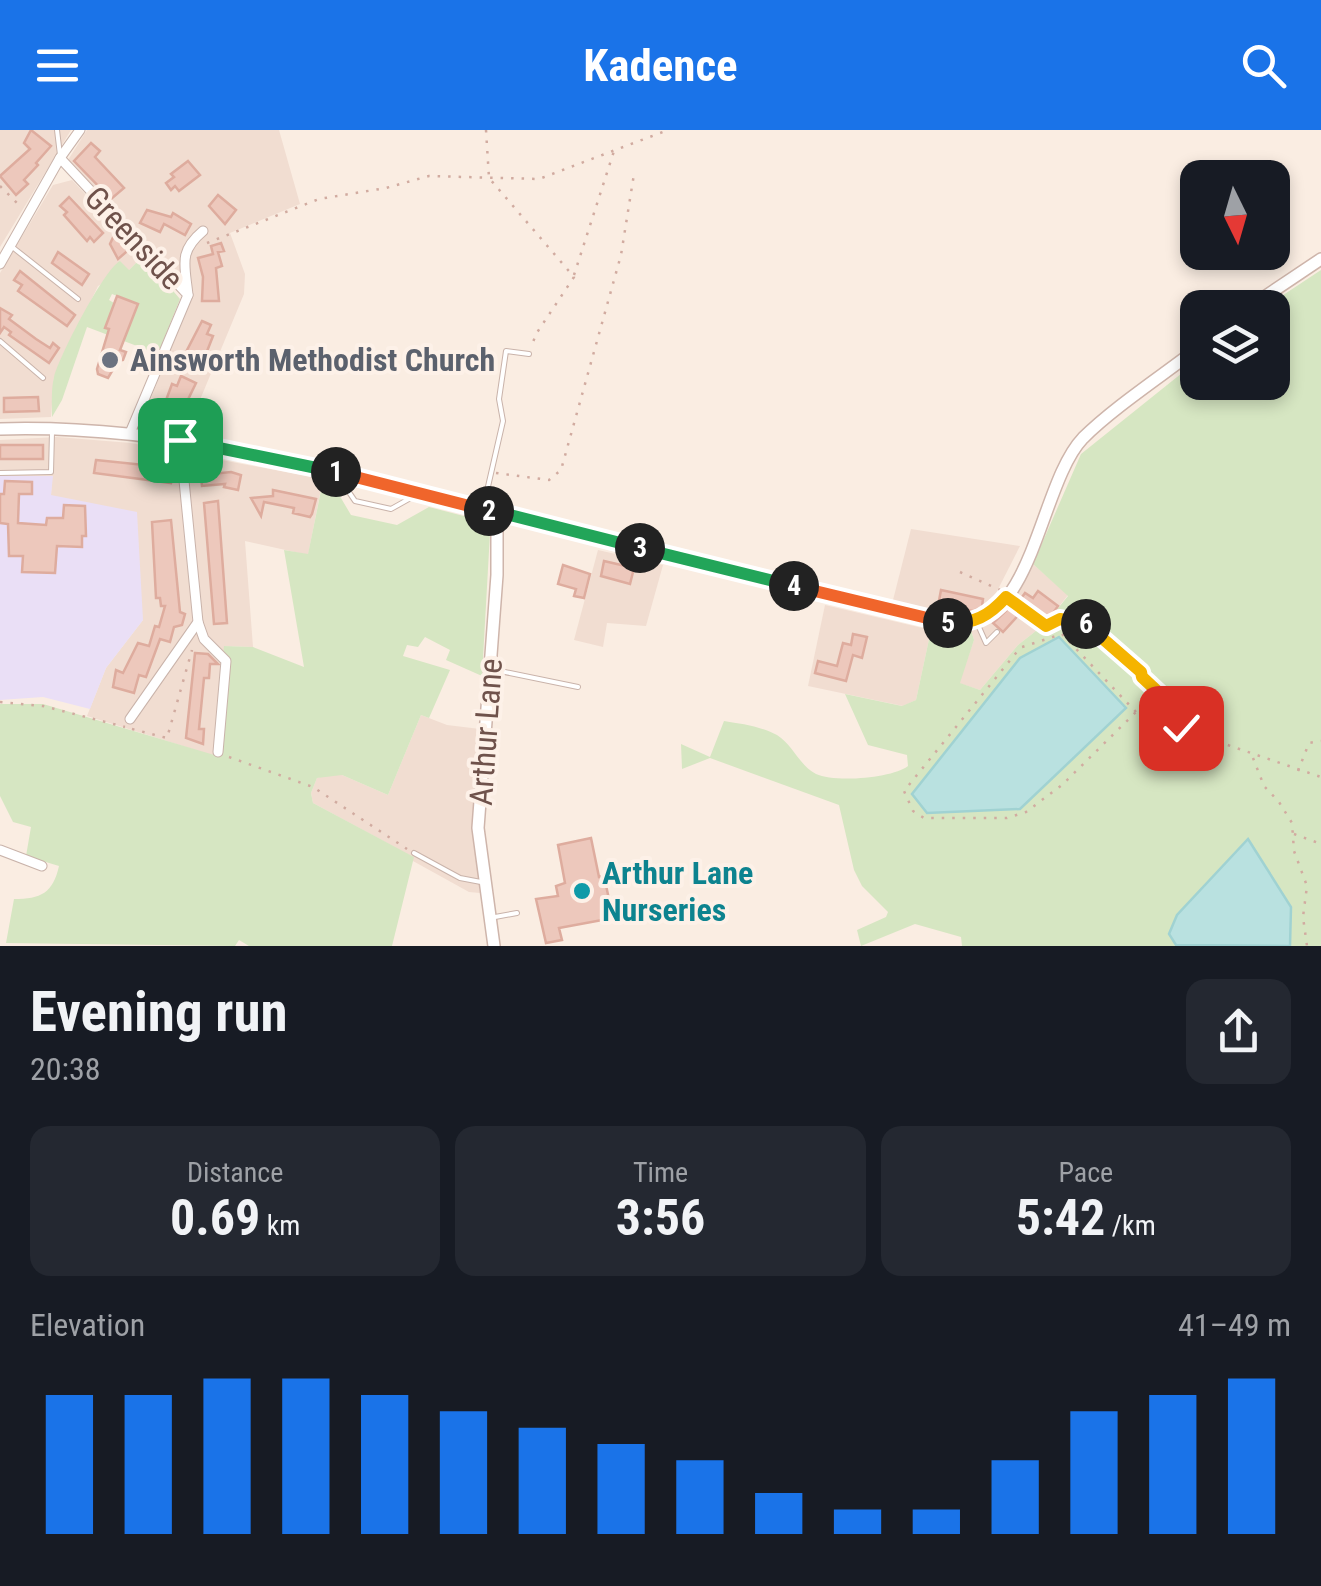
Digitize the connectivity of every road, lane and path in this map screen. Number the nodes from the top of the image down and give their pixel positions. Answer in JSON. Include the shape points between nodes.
{"nodes":[{"id":1,"x":57,"y":130,"type":"edge"},
{"id":2,"x":80,"y":130,"type":"edge"},
{"id":3,"x":486,"y":130,"type":"edge"},
{"id":4,"x":668,"y":130,"type":"edge"},
{"id":5,"x":614,"y":151,"type":"junction"},
{"id":6,"x":60,"y":158,"type":"junction"},
{"id":7,"x":634,"y":174,"type":"dead end"},
{"id":8,"x":489,"y":178,"type":"junction"},
{"id":9,"x":0,"y":186,"type":"edge"},
{"id":10,"x":28,"y":214,"type":"junction"},
{"id":11,"x":203,"y":231,"type":"dead end"},
{"id":12,"x":11,"y":246,"type":"junction"},
{"id":13,"x":186,"y":250,"type":"junction"},
{"id":14,"x":1321,"y":259,"type":"edge"},
{"id":15,"x":0,"y":264,"type":"edge"},
{"id":16,"x":574,"y":277,"type":"junction"},
{"id":17,"x":1275,"y":290,"type":"edge"},
{"id":18,"x":188,"y":295,"type":"junction"},
{"id":19,"x":78,"y":299,"type":"dead end"},
{"id":20,"x":0,"y":340,"type":"edge"},
{"id":21,"x":529,"y":354,"type":"joint"},
{"id":22,"x":1180,"y":362,"type":"edge"},
{"id":23,"x":43,"y":378,"type":"dead end"},
{"id":24,"x":52,"y":427,"type":"junction"},
{"id":25,"x":0,"y":428,"type":"edge"},
{"id":26,"x":130,"y":433,"type":"junction"},
{"id":27,"x":180,"y":440,"type":"junction"},
{"id":28,"x":335,"y":472,"type":"junction"},
{"id":29,"x":492,"y":472,"type":"junction"},
{"id":30,"x":0,"y":473,"type":"edge"},
{"id":31,"x":420,"y":492,"type":"junction"},
{"id":32,"x":482,"y":509,"type":"junction"},
{"id":33,"x":497,"y":518,"type":"junction"},
{"id":34,"x":960,"y":572,"type":"dead end"},
{"id":35,"x":1007,"y":596,"type":"junction"},
{"id":36,"x":976,"y":621,"type":"junction"},
{"id":37,"x":199,"y":626,"type":"junction"},
{"id":38,"x":997,"y":632,"type":"dead end"},
{"id":39,"x":490,"y":670,"type":"junction"},
{"id":40,"x":578,"y":687,"type":"dead end"},
{"id":41,"x":0,"y":702,"type":"edge"},
{"id":42,"x":1173,"y":706,"type":"junction"},
{"id":43,"x":1136,"y":712,"type":"junction"},
{"id":44,"x":130,"y":719,"type":"dead end"},
{"id":45,"x":1321,"y":740,"type":"edge"},
{"id":46,"x":218,"y":752,"type":"joint"},
{"id":47,"x":1252,"y":754,"type":"junction"},
{"id":48,"x":1298,"y":771,"type":"junction"},
{"id":49,"x":1321,"y":777,"type":"edge"},
{"id":50,"x":1294,"y":834,"type":"junction"},
{"id":51,"x":1321,"y":844,"type":"edge"},
{"id":52,"x":0,"y":850,"type":"edge"},
{"id":53,"x":414,"y":853,"type":"joint"},
{"id":54,"x":42,"y":866,"type":"dead end"},
{"id":55,"x":486,"y":882,"type":"junction"},
{"id":56,"x":517,"y":913,"type":"dead end"},
{"id":57,"x":490,"y":918,"type":"junction"},
{"id":58,"x":494,"y":946,"type":"edge"},
{"id":59,"x":1307,"y":946,"type":"edge"}],
"edges":[{"from":1,"to":6,"type":"lane"},
{"from":2,"to":6,"type":"street"},
{"from":3,"to":8,"type":"path"},
{"from":4,"to":5,"type":"path"},
{"from":5,"to":8,"type":"path","via":[[539,179]]},
{"from":5,"to":16,"type":"path"},
{"from":6,"to":10,"type":"street"},
{"from":6,"to":18,"type":"street","name":"Greenside"},
{"from":7,"to":29,"type":"path","via":[[621,254],[561,470],[535,481]]},
{"from":8,"to":13,"type":"path","via":[[429,176],[318,199]]},
{"from":8,"to":16,"type":"path"},
{"from":9,"to":10,"type":"path"},
{"from":10,"to":12,"type":"street"},
{"from":11,"to":13,"type":"street"},
{"from":12,"to":15,"type":"street"},
{"from":12,"to":19,"type":"lane"},
{"from":13,"to":18,"type":"street"},
{"from":14,"to":17,"type":"main road"},
{"from":16,"to":21,"type":"path"},
{"from":18,"to":26,"type":"street","name":"Greenside"},
{"from":20,"to":23,"type":"lane"},
{"from":21,"to":29,"type":"lane","via":[[506,351],[503,422]]},
{"from":22,"to":35,"type":"main road","via":[[1083,438]]},
{"from":24,"to":25,"type":"main road"},
{"from":24,"to":26,"type":"main road"},
{"from":24,"to":30,"type":"lane","via":[[50,472]]},
{"from":26,"to":27,"type":"main road"},
{"from":27,"to":28,"type":"main road"},
{"from":27,"to":37,"type":"street"},
{"from":28,"to":31,"type":"main road"},
{"from":28,"to":31,"type":"lane","via":[[355,501],[392,510]]},
{"from":29,"to":32,"type":"lane"},
{"from":31,"to":32,"type":"main road"},
{"from":32,"to":33,"type":"main road"},
{"from":33,"to":36,"type":"main road","via":[[510,515],[940,623]]},
{"from":33,"to":39,"type":"main road","name":"Arthur Lane"},
{"from":34,"to":35,"type":"path"},
{"from":35,"to":36,"type":"main road"},
{"from":35,"to":42,"type":"path","via":[[1046,626],[1060,619],[1086,624]]},
{"from":36,"to":38,"type":"lane","via":[[986,643]]},
{"from":37,"to":41,"type":"path","via":[[167,738],[44,706]]},
{"from":37,"to":44,"type":"street"},
{"from":37,"to":46,"type":"street","via":[[226,662]]},
{"from":39,"to":40,"type":"lane"},
{"from":39,"to":55,"type":"main road","name":"Arthur Lane","via":[[478,828]]},
{"from":42,"to":43,"type":"path"},
{"from":42,"to":47,"type":"path","via":[[1181,728]]},
{"from":43,"to":43,"type":"path","via":[[1026,812],[932,820],[913,811],[904,791],[1022,647],[1062,634]]},
{"from":45,"to":48,"type":"path","via":[[1309,742]]},
{"from":46,"to":53,"type":"path","via":[[313,787]]},
{"from":47,"to":48,"type":"path"},
{"from":47,"to":50,"type":"path"},
{"from":48,"to":49,"type":"path"},
{"from":50,"to":51,"type":"path"},
{"from":50,"to":59,"type":"path","via":[[1307,886]]},
{"from":52,"to":54,"type":"street"},
{"from":53,"to":55,"type":"lane","via":[[460,878]]},
{"from":55,"to":57,"type":"main road","name":"Arthur Lane"},
{"from":56,"to":57,"type":"lane"},
{"from":57,"to":58,"type":"main road","name":"Arthur Lane"}]}
